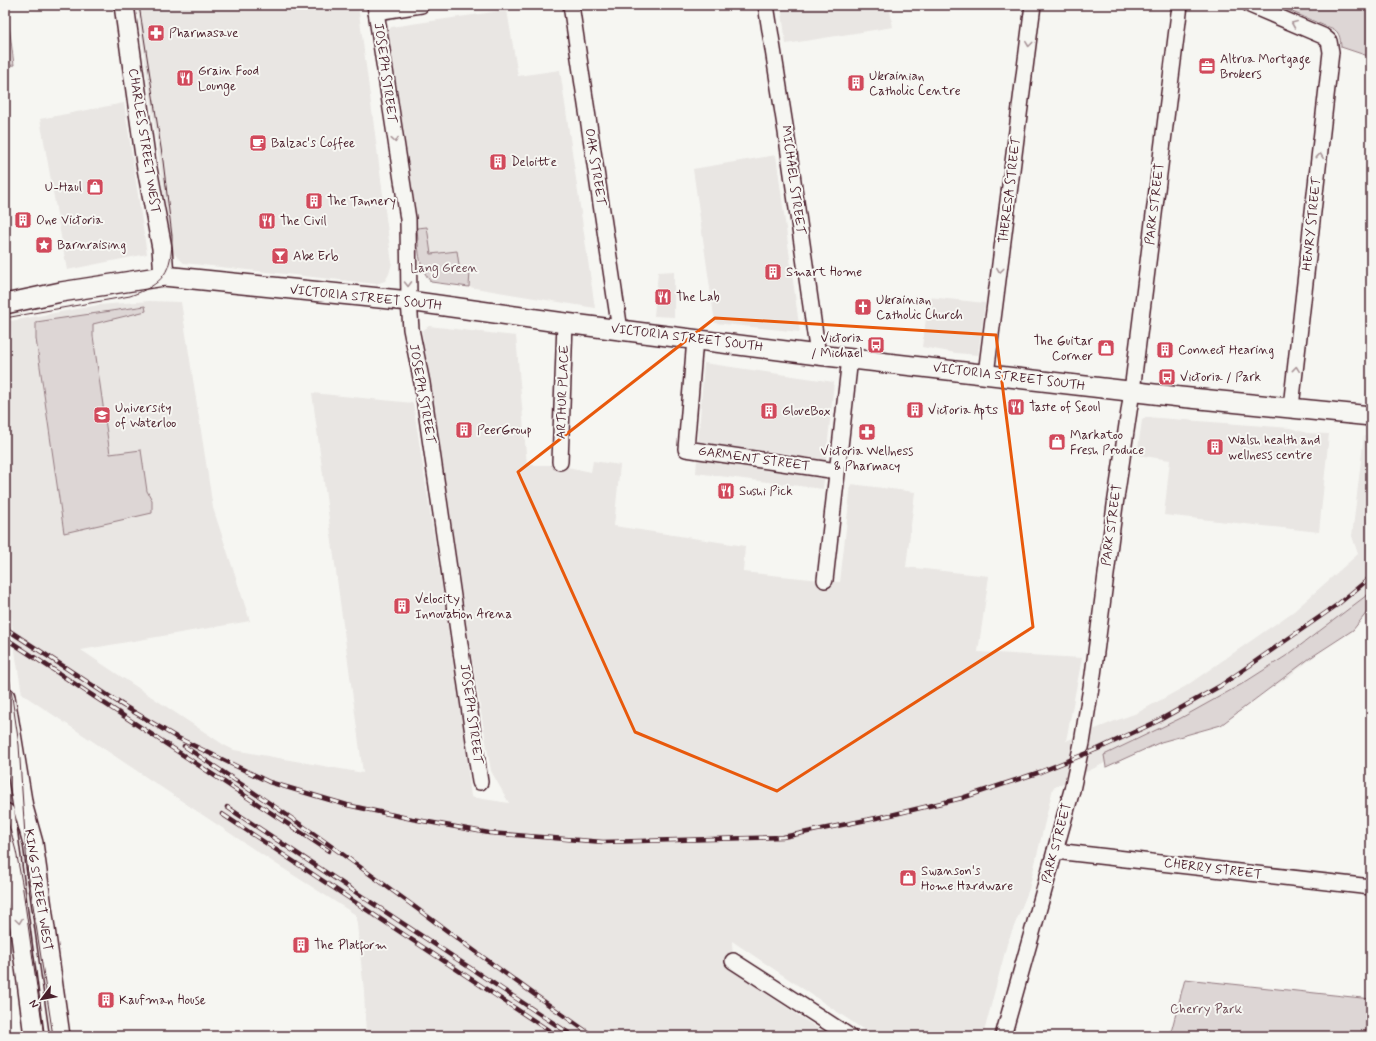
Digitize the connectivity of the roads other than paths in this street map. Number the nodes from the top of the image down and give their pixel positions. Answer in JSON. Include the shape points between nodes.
{"nodes":[{"id":1,"x":124,"y":5,"type":"edge"},
{"id":2,"x":421,"y":5,"type":"edge"},
{"id":3,"x":571,"y":5,"type":"edge"},
{"id":4,"x":766,"y":5,"type":"edge"},
{"id":5,"x":1034,"y":5,"type":"edge"},
{"id":6,"x":1180,"y":5,"type":"edge"},
{"id":7,"x":1250,"y":5,"type":"edge"},
{"id":8,"x":376,"y":8,"type":"edge"},
{"id":9,"x":164,"y":276,"type":"junction"},
{"id":10,"x":408,"y":301,"type":"junction"},
{"id":11,"x":5,"y":304,"type":"edge"},
{"id":12,"x":565,"y":323,"type":"junction"},
{"id":13,"x":620,"y":330,"type":"junction"},
{"id":14,"x":695,"y":339,"type":"junction"},
{"id":15,"x":818,"y":355,"type":"junction"},
{"id":16,"x":850,"y":358,"type":"junction"},
{"id":17,"x":986,"y":374,"type":"junction"},
{"id":18,"x":1132,"y":391,"type":"junction"},
{"id":19,"x":1292,"y":407,"type":"junction"},
{"id":20,"x":1371,"y":416,"type":"edge"},
{"id":21,"x":560,"y":462,"type":"dead end"},
{"id":22,"x":837,"y":471,"type":"junction"},
{"id":23,"x":825,"y":580,"type":"dead end"},
{"id":24,"x":5,"y":697,"type":"edge"},
{"id":25,"x":480,"y":782,"type":"dead end"},
{"id":26,"x":11,"y":810,"type":"edge"},
{"id":27,"x":1055,"y":851,"type":"junction"},
{"id":28,"x":1371,"y":887,"type":"edge"},
{"id":29,"x":733,"y":961,"type":"dead end"},
{"id":30,"x":34,"y":1036,"type":"edge"},
{"id":31,"x":60,"y":1036,"type":"edge"},
{"id":32,"x":849,"y":1036,"type":"edge"},
{"id":33,"x":1003,"y":1036,"type":"edge"}],
"edges":[{"from":1,"to":9,"type":"main road","name":"CHARLES STREET WEST","via":[[146,162],[162,248]]},
{"from":2,"to":8,"type":"street"},
{"from":3,"to":13,"type":"street","name":"OAK STREET"},
{"from":4,"to":15,"type":"street","name":"MICHAEL STREET"},
{"from":5,"to":17,"type":"street","name":"THERESA STREET","one_way":true},
{"from":6,"to":18,"type":"street","name":"PARK STREET"},
{"from":19,"to":7,"type":"street","name":"HENRY STREET","one_way":true,"via":[[1331,52],[1329,41],[1323,36]]},
{"from":8,"to":10,"type":"street","name":"JOSEPH STREET","one_way":true,"via":[[408,219]]},
{"from":9,"to":10,"type":"main road","name":"VICTORIA STREET SOUTH"},
{"from":9,"to":11,"type":"main road","name":"VICTORIA STREET SOUTH","via":[[61,292]]},
{"from":10,"to":12,"type":"main road","name":"VICTORIA STREET SOUTH"},
{"from":10,"to":25,"type":"street","name":"JOSEPH STREET"},
{"from":12,"to":13,"type":"main road","name":"VICTORIA STREET SOUTH"},
{"from":12,"to":21,"type":"street","name":"ARTHUR PLACE"},
{"from":13,"to":14,"type":"main road","name":"VICTORIA STREET SOUTH"},
{"from":14,"to":15,"type":"main road","name":"VICTORIA STREET SOUTH"},
{"from":14,"to":22,"type":"street","name":"GARMENT STREET","via":[[686,449]]},
{"from":15,"to":16,"type":"main road","name":"VICTORIA STREET SOUTH"},
{"from":16,"to":17,"type":"main road","name":"VICTORIA STREET SOUTH"},
{"from":16,"to":22,"type":"street"},
{"from":17,"to":18,"type":"main road","name":"VICTORIA STREET SOUTH"},
{"from":18,"to":19,"type":"main road","name":"VICTORIA STREET SOUTH"},
{"from":18,"to":27,"type":"street","name":"PARK STREET","via":[[1082,743]]},
{"from":19,"to":20,"type":"main road","name":"VICTORIA STREET SOUTH"},
{"from":22,"to":23,"type":"street"},
{"from":24,"to":26,"type":"main road","name":"KING STREET WEST"},
{"from":26,"to":30,"type":"main road","name":"KING STREET WEST","one_way":true},
{"from":26,"to":31,"type":"main road","name":"KING STREET WEST","via":[[33,843]]},
{"from":27,"to":28,"type":"street","name":"CHERRY STREET"},
{"from":27,"to":33,"type":"street","name":"PARK STREET"},
{"from":29,"to":32,"type":"street"}]}
